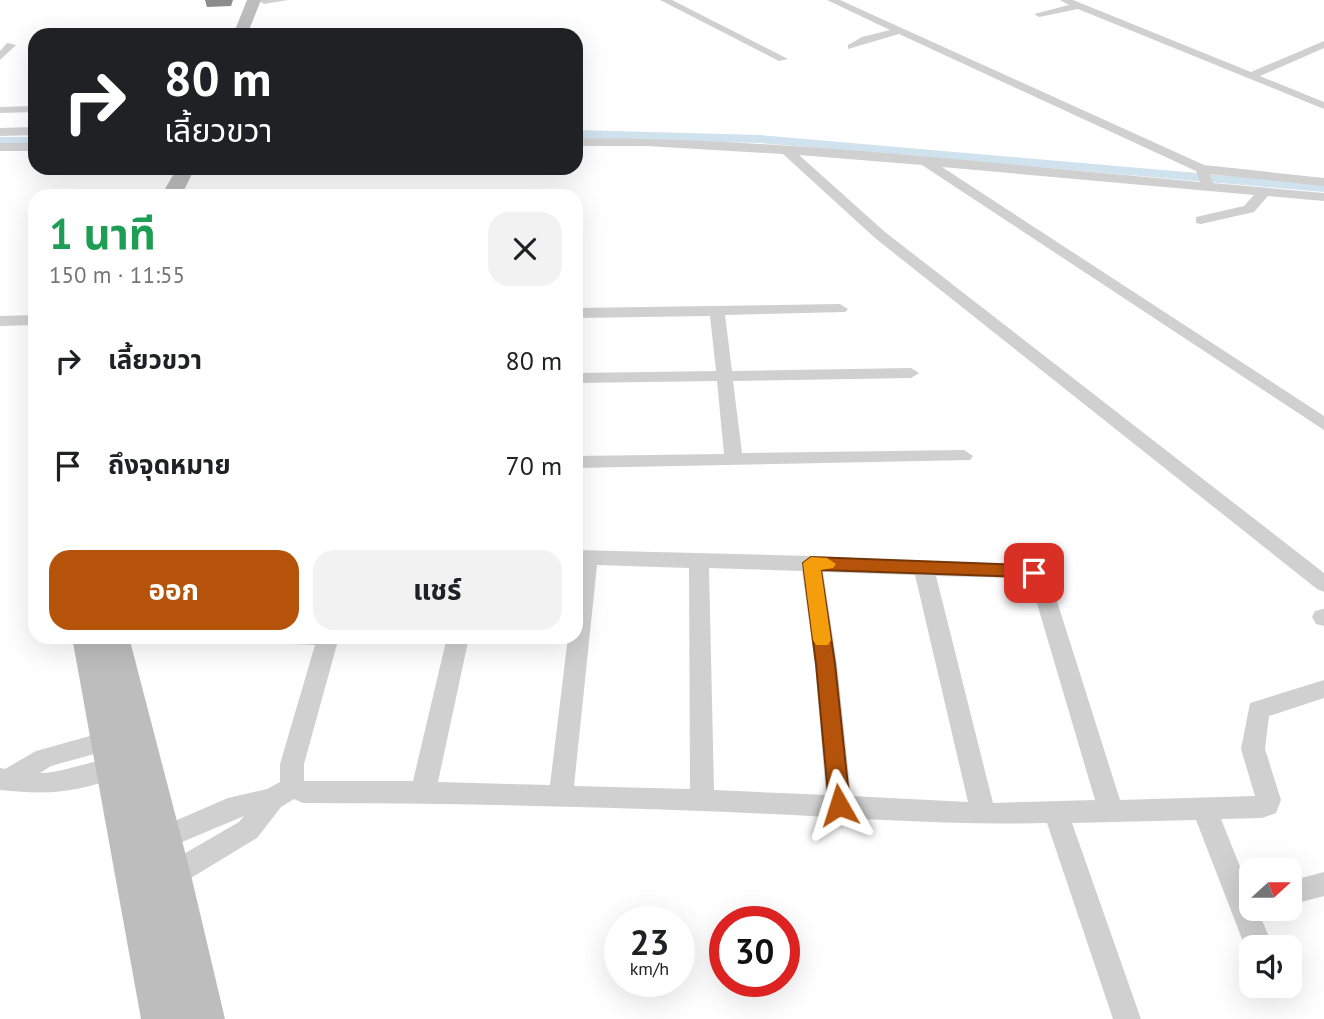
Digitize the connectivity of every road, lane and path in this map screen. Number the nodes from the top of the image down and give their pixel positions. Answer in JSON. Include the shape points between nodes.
{"nodes":[{"id":1,"x":254,"y":0,"type":"edge"},
{"id":2,"x":264,"y":0,"type":"edge"},
{"id":3,"x":283,"y":0,"type":"edge"},
{"id":4,"x":665,"y":0,"type":"edge"},
{"id":5,"x":832,"y":0,"type":"edge"},
{"id":6,"x":1065,"y":0,"type":"edge"},
{"id":7,"x":1078,"y":6,"type":"junction"},
{"id":8,"x":1039,"y":14,"type":"dead end"},
{"id":9,"x":243,"y":28,"type":"edge"},
{"id":10,"x":256,"y":28,"type":"edge"},
{"id":11,"x":900,"y":31,"type":"junction"},
{"id":12,"x":1324,"y":44,"type":"edge"},
{"id":13,"x":11,"y":45,"type":"dead end"},
{"id":14,"x":852,"y":47,"type":"dead end"},
{"id":15,"x":0,"y":57,"type":"edge"},
{"id":16,"x":783,"y":59,"type":"dead end"},
{"id":17,"x":1251,"y":76,"type":"junction"},
{"id":18,"x":1324,"y":106,"type":"edge"},
{"id":19,"x":28,"y":109,"type":"edge"},
{"id":20,"x":0,"y":110,"type":"edge"},
{"id":21,"x":28,"y":131,"type":"edge"},
{"id":22,"x":0,"y":132,"type":"edge"},
{"id":23,"x":583,"y":142,"type":"edge"},
{"id":24,"x":0,"y":147,"type":"edge"},
{"id":25,"x":28,"y":147,"type":"edge"},
{"id":26,"x":787,"y":150,"type":"junction"},
{"id":27,"x":926,"y":162,"type":"junction"},
{"id":28,"x":1205,"y":178,"type":"junction"},
{"id":29,"x":1324,"y":182,"type":"edge"},
{"id":30,"x":1264,"y":192,"type":"junction"},
{"id":31,"x":1324,"y":197,"type":"edge"},
{"id":32,"x":1201,"y":220,"type":"dead end"},
{"id":33,"x":840,"y":309,"type":"dead end"},
{"id":34,"x":717,"y":311,"type":"junction"},
{"id":35,"x":583,"y":313,"type":"edge"},
{"id":36,"x":28,"y":320,"type":"edge"},
{"id":37,"x":0,"y":321,"type":"edge"},
{"id":38,"x":911,"y":373,"type":"dead end"},
{"id":39,"x":724,"y":376,"type":"junction"},
{"id":40,"x":583,"y":378,"type":"edge"},
{"id":41,"x":1324,"y":424,"type":"edge"},
{"id":42,"x":964,"y":456,"type":"dead end"},
{"id":43,"x":734,"y":458,"type":"junction"},
{"id":44,"x":583,"y":462,"type":"edge"},
{"id":45,"x":583,"y":557,"type":"edge"},
{"id":46,"x":699,"y":561,"type":"junction"},
{"id":47,"x":811,"y":563,"type":"junction"},
{"id":48,"x":924,"y":569,"type":"junction"},
{"id":49,"x":1324,"y":584,"type":"edge"},
{"id":50,"x":89,"y":644,"type":"edge"},
{"id":51,"x":115,"y":644,"type":"edge"},
{"id":52,"x":326,"y":644,"type":"edge"},
{"id":53,"x":456,"y":644,"type":"edge"},
{"id":54,"x":574,"y":644,"type":"edge"},
{"id":55,"x":1324,"y":689,"type":"edge"},
{"id":56,"x":111,"y":755,"type":"junction"},
{"id":57,"x":5,"y":779,"type":"edge"},
{"id":58,"x":424,"y":792,"type":"junction"},
{"id":59,"x":282,"y":794,"type":"junction"},
{"id":60,"x":561,"y":796,"type":"junction"},
{"id":61,"x":702,"y":800,"type":"junction"},
{"id":62,"x":839,"y":805,"type":"junction"},
{"id":63,"x":1204,"y":809,"type":"junction"},
{"id":64,"x":1111,"y":812,"type":"junction"},
{"id":65,"x":1056,"y":813,"type":"junction"},
{"id":66,"x":982,"y":814,"type":"junction"},
{"id":67,"x":163,"y":838,"type":"junction"},
{"id":68,"x":172,"y":875,"type":"junction"},
{"id":69,"x":1324,"y":884,"type":"edge"},
{"id":70,"x":1239,"y":886,"type":"edge"},
{"id":71,"x":1302,"y":890,"type":"edge"},
{"id":72,"x":162,"y":1019,"type":"edge"},
{"id":73,"x":204,"y":1019,"type":"edge"},
{"id":74,"x":1128,"y":1019,"type":"edge"}],
"edges":[{"from":1,"to":9,"type":"street"},
{"from":2,"to":3,"type":"street"},
{"from":2,"to":10,"type":"street"},
{"from":4,"to":16,"type":"street"},
{"from":5,"to":11,"type":"street"},
{"from":6,"to":7,"type":"street"},
{"from":7,"to":8,"type":"street"},
{"from":7,"to":17,"type":"street"},
{"from":11,"to":14,"type":"street"},
{"from":11,"to":28,"type":"street"},
{"from":12,"to":17,"type":"street"},
{"from":13,"to":15,"type":"street"},
{"from":17,"to":18,"type":"street"},
{"from":19,"to":20,"type":"street"},
{"from":21,"to":22,"type":"street"},
{"from":23,"to":26,"type":"street"},
{"from":24,"to":25,"type":"street"},
{"from":26,"to":27,"type":"street"},
{"from":26,"to":49,"type":"street","via":[[880,235]]},
{"from":27,"to":28,"type":"street"},
{"from":27,"to":41,"type":"street"},
{"from":28,"to":29,"type":"street"},
{"from":28,"to":30,"type":"street"},
{"from":30,"to":31,"type":"street"},
{"from":30,"to":32,"type":"street","via":[[1249,209]]},
{"from":33,"to":34,"type":"street"},
{"from":34,"to":35,"type":"street"},
{"from":34,"to":39,"type":"street"},
{"from":36,"to":37,"type":"street"},
{"from":38,"to":39,"type":"street"},
{"from":39,"to":40,"type":"street"},
{"from":39,"to":43,"type":"street"},
{"from":42,"to":43,"type":"street"},
{"from":43,"to":44,"type":"street"},
{"from":45,"to":46,"type":"street"},
{"from":46,"to":47,"type":"street"},
{"from":46,"to":61,"type":"street"},
{"from":47,"to":48,"type":"street"},
{"from":47,"to":62,"type":"street"},
{"from":48,"to":64,"type":"street","via":[[1025,571],[1040,579]]},
{"from":48,"to":66,"type":"street"},
{"from":50,"to":56,"type":"street"},
{"from":51,"to":67,"type":"street"},
{"from":52,"to":59,"type":"street"},
{"from":53,"to":58,"type":"street"},
{"from":54,"to":60,"type":"street"},
{"from":55,"to":63,"type":"street","via":[[1258,710],[1253,749],[1267,805]]},
{"from":56,"to":57,"type":"street","via":[[61,783]]},
{"from":56,"to":72,"type":"street"},
{"from":58,"to":59,"type":"street"},
{"from":58,"to":60,"type":"street"},
{"from":59,"to":67,"type":"street","via":[[237,806]]},
{"from":59,"to":68,"type":"street","via":[[248,830]]},
{"from":60,"to":61,"type":"street"},
{"from":61,"to":62,"type":"street"},
{"from":62,"to":66,"type":"street"},
{"from":63,"to":64,"type":"street"},
{"from":63,"to":70,"type":"street"},
{"from":64,"to":65,"type":"street"},
{"from":65,"to":66,"type":"street"},
{"from":65,"to":74,"type":"street"},
{"from":67,"to":68,"type":"street"},
{"from":68,"to":73,"type":"street"},
{"from":69,"to":71,"type":"street"}]}
